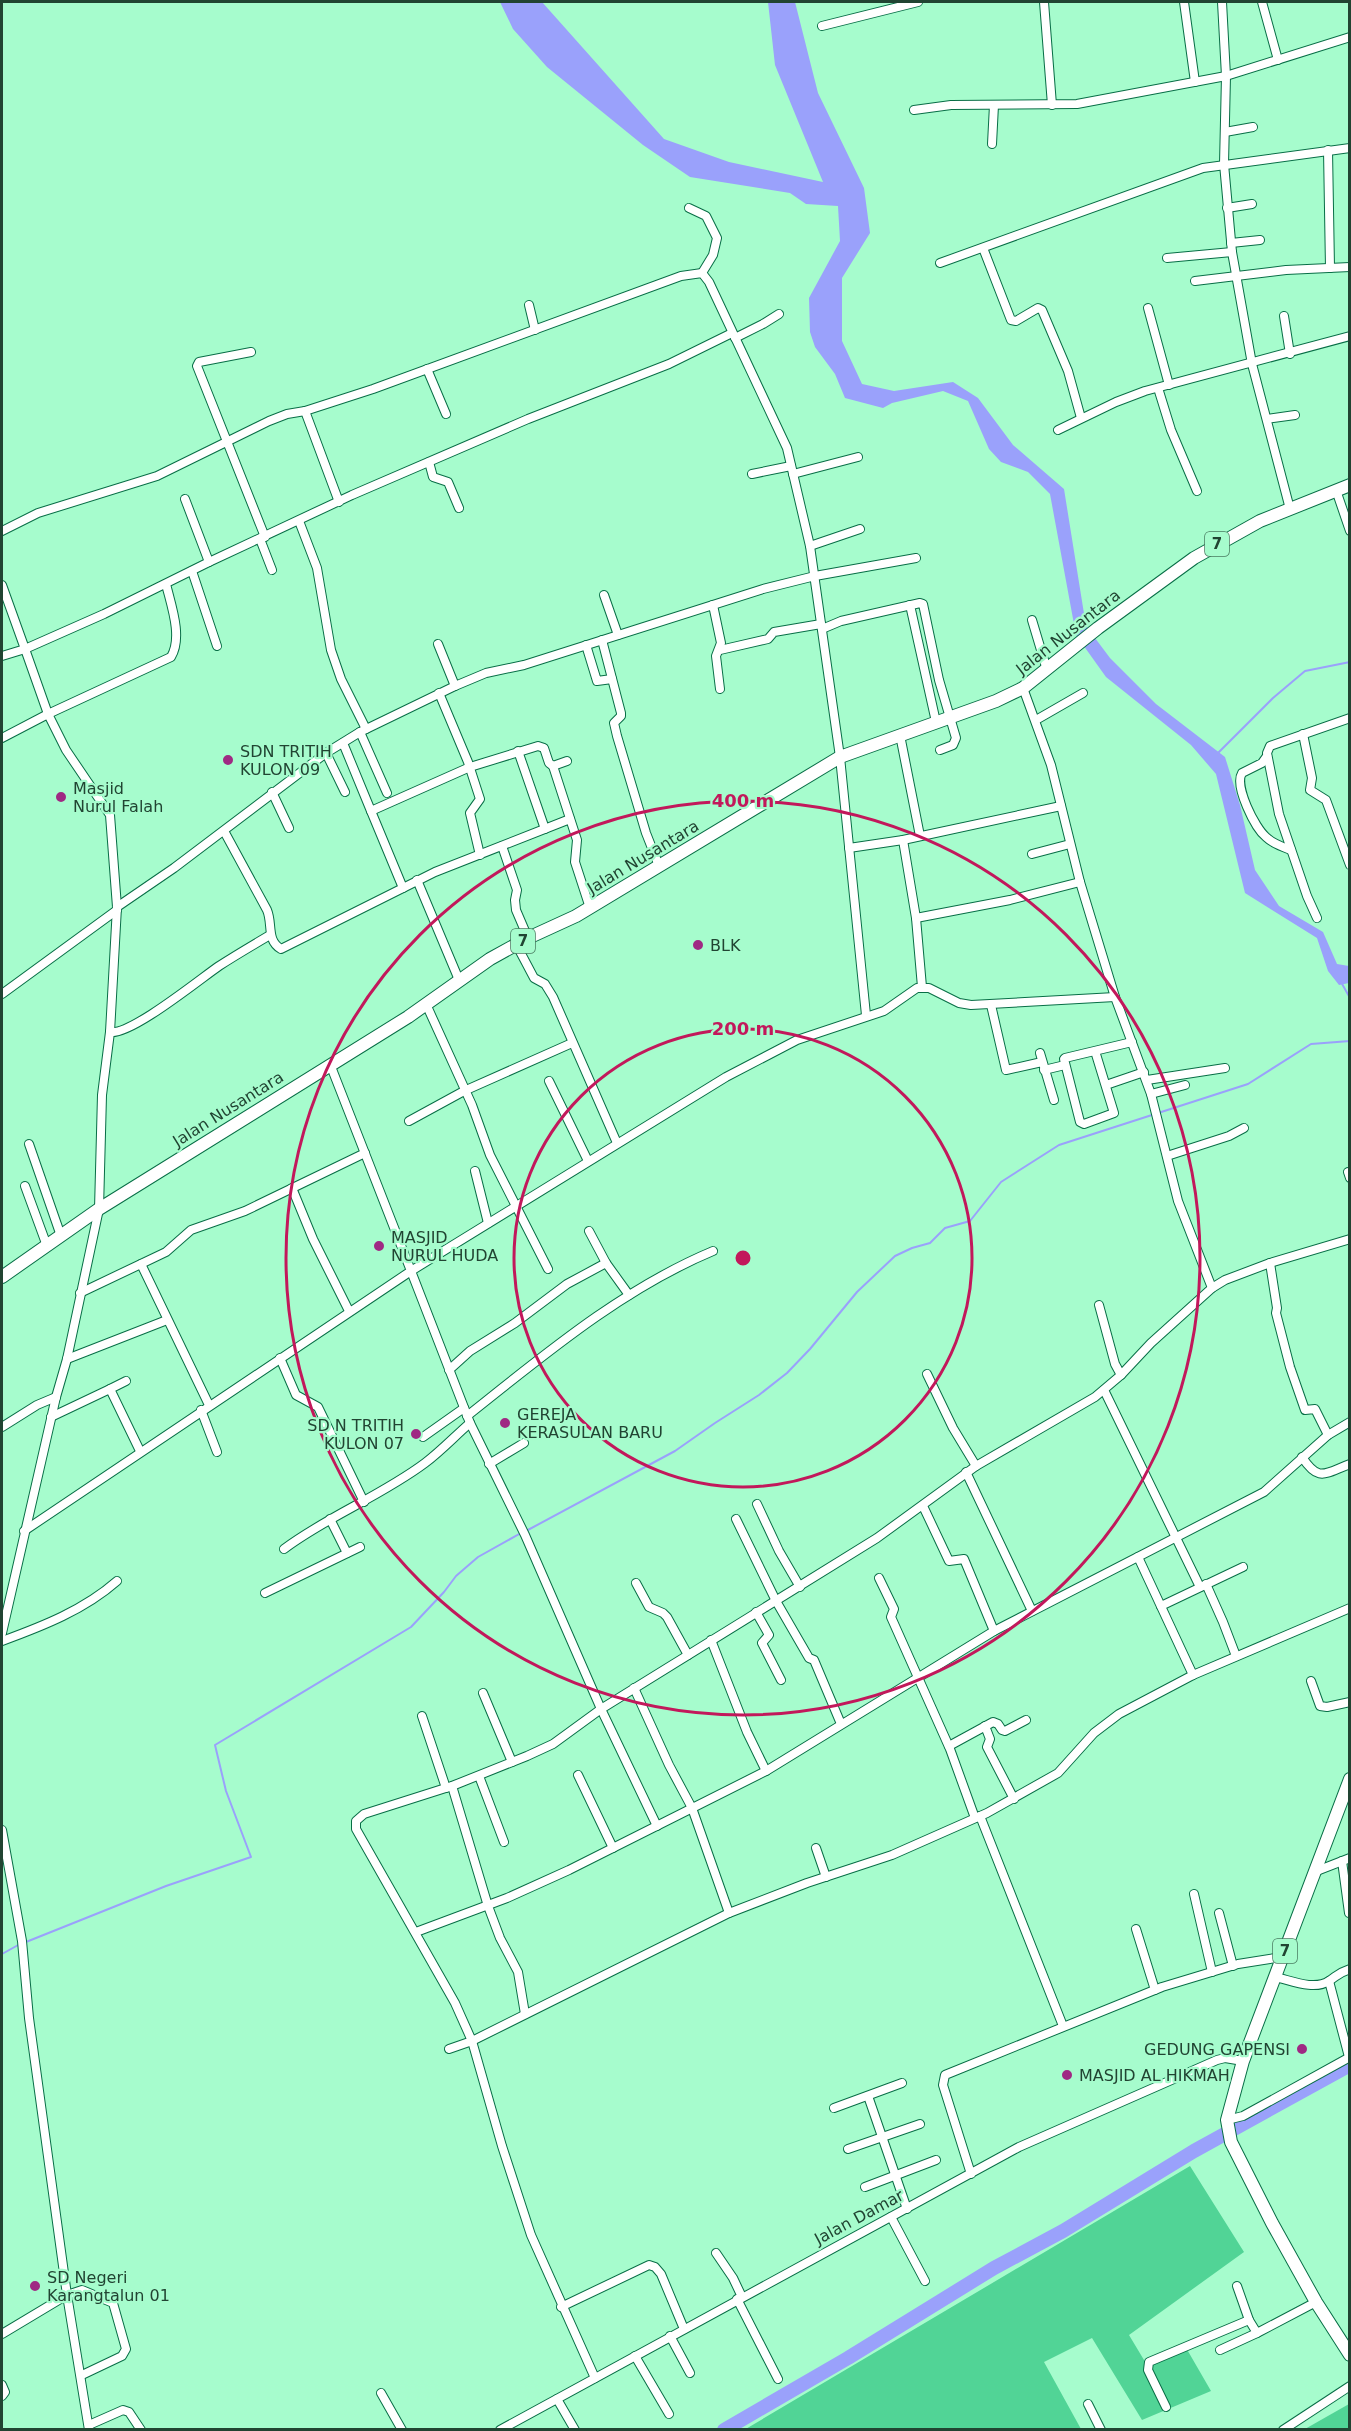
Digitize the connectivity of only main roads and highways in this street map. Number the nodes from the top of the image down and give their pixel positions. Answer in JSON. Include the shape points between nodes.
{"nodes":[{"id":1,"x":1350,"y":484,"type":"edge"},
{"id":2,"x":2,"y":1277,"type":"edge"},
{"id":3,"x":1350,"y":1779,"type":"edge"},
{"id":4,"x":1350,"y":2355,"type":"edge"}],
"edges":[{"from":1,"to":2,"type":"highway","name":"Jalan Nusantara","number":"7","via":[[1233,534],[1194,558],[1023,688],[840,757],[590,908],[490,959],[426,1004],[99,1209]]},
{"from":3,"to":4,"type":"highway","number":"7","via":[[1243,2061],[1227,2122],[1231,2142],[1272,2223]]}]}
